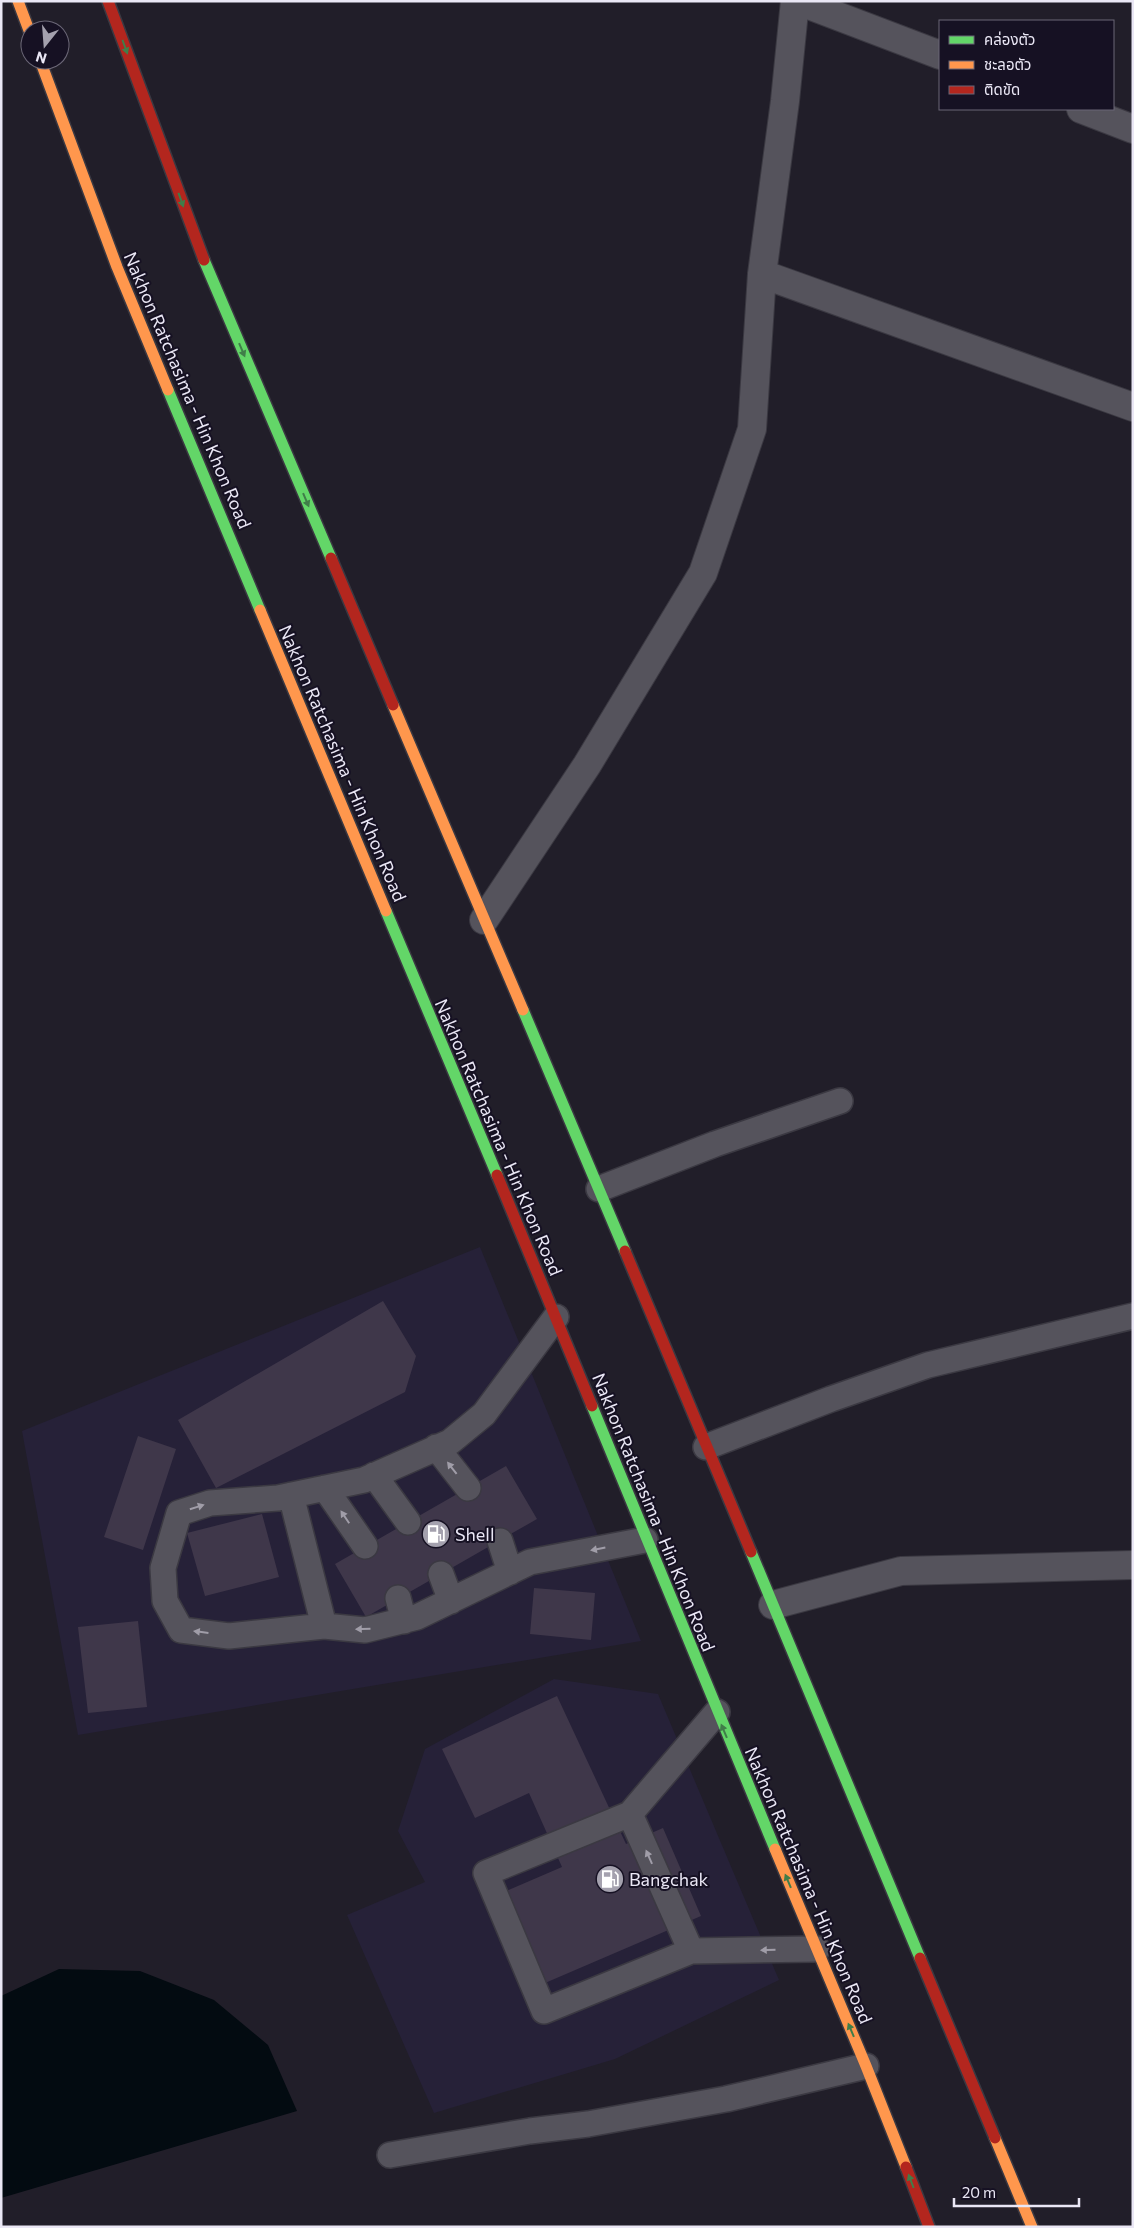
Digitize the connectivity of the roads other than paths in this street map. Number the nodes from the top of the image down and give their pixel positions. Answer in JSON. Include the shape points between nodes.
{"nodes":[{"id":1,"x":18,"y":1,"type":"edge"},
{"id":2,"x":108,"y":1,"type":"edge"},
{"id":3,"x":796,"y":1,"type":"edge"},
{"id":4,"x":25,"y":20,"type":"edge"},
{"id":5,"x":939,"y":55,"type":"edge"},
{"id":6,"x":44,"y":70,"type":"edge"},
{"id":7,"x":1084,"y":110,"type":"edge"},
{"id":8,"x":1133,"y":128,"type":"edge"},
{"id":9,"x":762,"y":274,"type":"junction"},
{"id":10,"x":1133,"y":407,"type":"edge"},
{"id":11,"x":484,"y":920,"type":"junction"},
{"id":12,"x":840,"y":1102,"type":"dead end"},
{"id":13,"x":599,"y":1189,"type":"junction"},
{"id":14,"x":1133,"y":1316,"type":"edge"},
{"id":15,"x":556,"y":1317,"type":"junction"},
{"id":16,"x":436,"y":1447,"type":"junction"},
{"id":17,"x":706,"y":1447,"type":"junction"},
{"id":18,"x":374,"y":1475,"type":"junction"},
{"id":19,"x":325,"y":1488,"type":"junction"},
{"id":20,"x":468,"y":1488,"type":"dead end"},
{"id":21,"x":291,"y":1495,"type":"junction"},
{"id":22,"x":408,"y":1522,"type":"dead end"},
{"id":23,"x":500,"y":1540,"type":"dead end"},
{"id":24,"x":646,"y":1540,"type":"junction"},
{"id":25,"x":365,"y":1546,"type":"dead end"},
{"id":26,"x":1133,"y":1565,"type":"edge"},
{"id":27,"x":510,"y":1572,"type":"junction"},
{"id":28,"x":441,"y":1574,"type":"dead end"},
{"id":29,"x":450,"y":1601,"type":"junction"},
{"id":30,"x":773,"y":1605,"type":"junction"},
{"id":31,"x":324,"y":1626,"type":"junction"},
{"id":32,"x":716,"y":1712,"type":"junction"},
{"id":33,"x":630,"y":1814,"type":"junction"},
{"id":34,"x":817,"y":1949,"type":"junction"},
{"id":35,"x":691,"y":1951,"type":"junction"},
{"id":36,"x":866,"y":2066,"type":"junction"},
{"id":37,"x":390,"y":2155,"type":"dead end"},
{"id":38,"x":929,"y":2227,"type":"edge"},
{"id":39,"x":1032,"y":2227,"type":"edge"}],
"edges":[{"from":1,"to":4,"type":"main road"},
{"from":2,"to":11,"type":"main road","one_way":true,"via":[[195,239]]},
{"from":3,"to":5,"type":"street"},
{"from":3,"to":9,"type":"street"},
{"from":6,"to":15,"type":"main road","name":"Nakhon Ratchasima - Hin Khon Road","via":[[117,267]]},
{"from":7,"to":8,"type":"street"},
{"from":9,"to":10,"type":"street"},
{"from":9,"to":11,"type":"street","via":[[752,429],[703,573],[587,765]]},
{"from":11,"to":13,"type":"main road"},
{"from":12,"to":13,"type":"lane","via":[[715,1144]]},
{"from":13,"to":17,"type":"main road"},
{"from":14,"to":17,"type":"lane","via":[[928,1365]]},
{"from":15,"to":16,"type":"lane","via":[[484,1414],[450,1442]]},
{"from":15,"to":24,"type":"main road","name":"Nakhon Ratchasima - Hin Khon Road"},
{"from":16,"to":18,"type":"lane"},
{"from":20,"to":16,"type":"lane","one_way":true},
{"from":17,"to":30,"type":"main road"},
{"from":18,"to":19,"type":"lane"},
{"from":18,"to":22,"type":"lane"},
{"from":19,"to":21,"type":"lane"},
{"from":25,"to":19,"type":"lane","one_way":true},
{"from":21,"to":31,"type":"lane"},
{"from":31,"to":21,"type":"lane","one_way":true,"via":[[229,1636],[181,1630],[165,1601],[163,1568],[179,1513],[210,1503]]},
{"from":23,"to":27,"type":"lane"},
{"from":24,"to":27,"type":"lane","one_way":true,"via":[[530,1562]]},
{"from":24,"to":32,"type":"main road","name":"Nakhon Ratchasima - Hin Khon Road"},
{"from":26,"to":30,"type":"street","via":[[901,1571]]},
{"from":27,"to":29,"type":"lane"},
{"from":28,"to":29,"type":"lane"},
{"from":29,"to":31,"type":"lane","one_way":true,"via":[[401,1610],[365,1630]]},
{"from":30,"to":39,"type":"main road"},
{"from":32,"to":33,"type":"lane"},
{"from":34,"to":32,"type":"main road","name":"Nakhon Ratchasima - Hin Khon Road","one_way":true},
{"from":35,"to":33,"type":"lane","one_way":true},
{"from":33,"to":35,"type":"lane","via":[[486,1873],[544,2011]]},
{"from":34,"to":35,"type":"lane","one_way":true},
{"from":36,"to":34,"type":"main road","name":"Nakhon Ratchasima - Hin Khon Road","one_way":true},
{"from":36,"to":37,"type":"lane","via":[[717,2101]]},
{"from":38,"to":36,"type":"main road","name":"Nakhon Ratchasima - Hin Khon Road","one_way":true}]}
